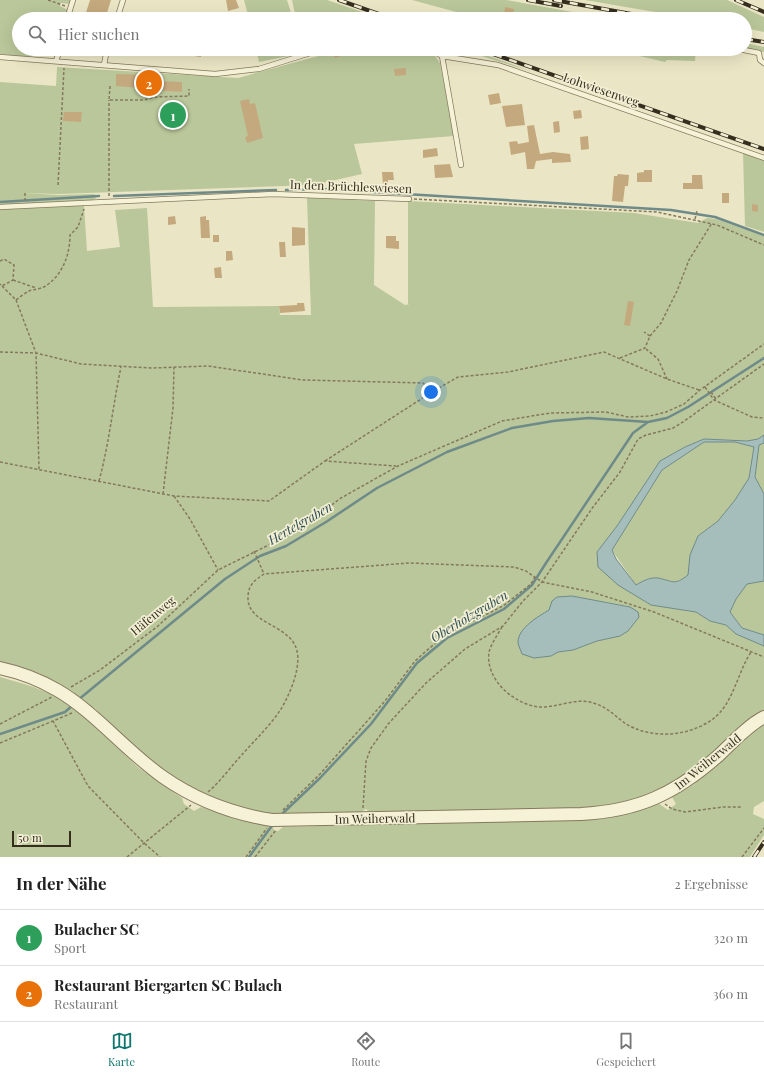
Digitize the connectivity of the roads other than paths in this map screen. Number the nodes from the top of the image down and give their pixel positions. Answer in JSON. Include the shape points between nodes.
{"nodes":[{"id":1,"x":73,"y":0,"type":"edge"},
{"id":2,"x":123,"y":0,"type":"edge"},
{"id":3,"x":69,"y":12,"type":"edge"},
{"id":4,"x":119,"y":12,"type":"edge"},
{"id":5,"x":752,"y":52,"type":"edge"},
{"id":6,"x":58,"y":56,"type":"edge"},
{"id":7,"x":106,"y":56,"type":"edge"},
{"id":8,"x":301,"y":56,"type":"edge"},
{"id":9,"x":442,"y":56,"type":"joint"},
{"id":10,"x":0,"y":57,"type":"edge"},
{"id":11,"x":56,"y":61,"type":"junction"},
{"id":12,"x":764,"y":63,"type":"edge"},
{"id":13,"x":104,"y":65,"type":"junction"},
{"id":14,"x":764,"y":158,"type":"edge"},
{"id":15,"x":461,"y":164,"type":"dead end"},
{"id":16,"x":409,"y":199,"type":"road end"},
{"id":17,"x":0,"y":207,"type":"edge"},
{"id":18,"x":0,"y":668,"type":"edge"},
{"id":19,"x":764,"y":716,"type":"edge"}],
"edges":[{"from":1,"to":3,"type":"lane"},
{"from":2,"to":4,"type":"lane"},
{"from":5,"to":12,"type":"lane","via":[[759,53],[760,60]]},
{"from":6,"to":11,"type":"lane"},
{"from":7,"to":13,"type":"lane"},
{"from":8,"to":13,"type":"lane","via":[[259,69],[216,74]]},
{"from":9,"to":14,"type":"lane","name":"Lohwiesenweg","via":[[498,66]]},
{"from":9,"to":15,"type":"lane"},
{"from":10,"to":11,"type":"lane"},
{"from":11,"to":13,"type":"lane"},
{"from":16,"to":17,"type":"lane","name":"In den Brüchleswiesen","via":[[273,194]]},
{"from":18,"to":19,"type":"street","name":"Im Weiherwald","via":[[35,679],[61,692],[152,769],[199,798],[243,815],[276,821],[606,813],[630,808],[660,797],[689,780]]}]}
